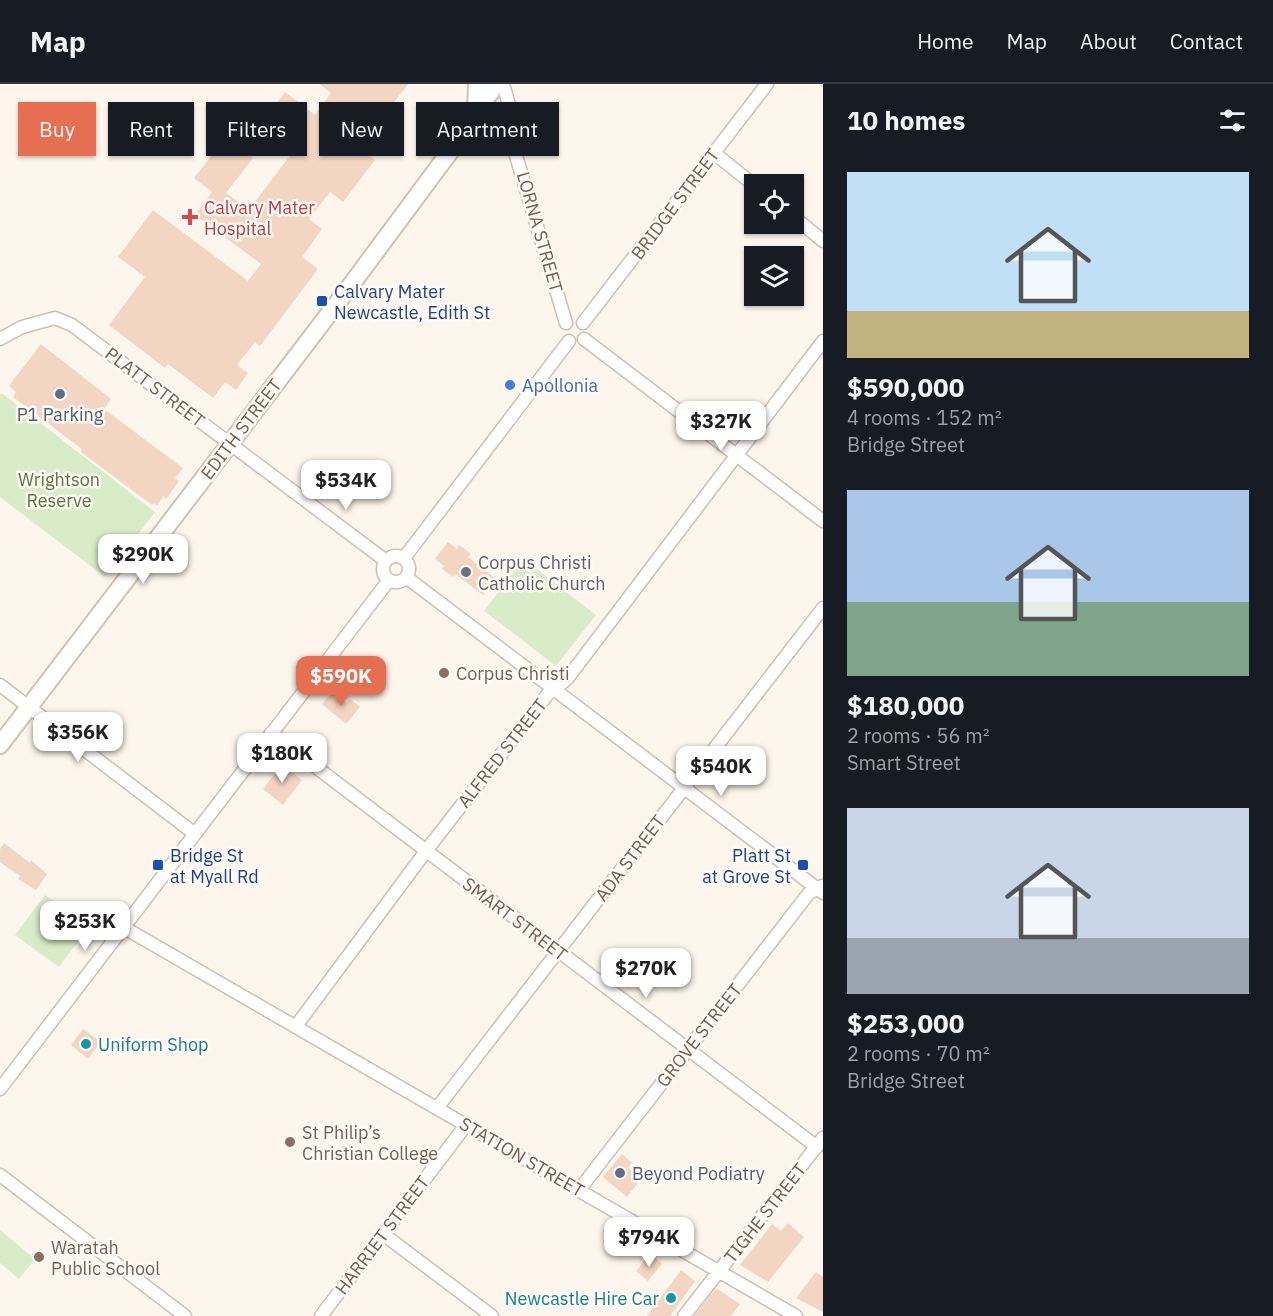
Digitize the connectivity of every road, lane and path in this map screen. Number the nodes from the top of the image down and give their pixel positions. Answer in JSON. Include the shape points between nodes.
{"nodes":[{"id":1,"x":477,"y":84,"type":"edge"},
{"id":2,"x":492,"y":84,"type":"edge"},
{"id":3,"x":503,"y":84,"type":"edge"},
{"id":4,"x":767,"y":84,"type":"edge"},
{"id":5,"x":476,"y":102,"type":"edge"},
{"id":6,"x":483,"y":102,"type":"edge"},
{"id":7,"x":508,"y":102,"type":"edge"},
{"id":8,"x":714,"y":153,"type":"junction"},
{"id":9,"x":447,"y":156,"type":"edge"},
{"id":10,"x":517,"y":156,"type":"edge"},
{"id":11,"x":744,"y":177,"type":"edge"},
{"id":12,"x":804,"y":225,"type":"edge"},
{"id":13,"x":823,"y":240,"type":"edge"},
{"id":14,"x":566,"y":323,"type":"junction"},
{"id":15,"x":583,"y":323,"type":"junction"},
{"id":16,"x":0,"y":339,"type":"edge"},
{"id":17,"x":584,"y":339,"type":"junction"},
{"id":18,"x":569,"y":341,"type":"junction"},
{"id":19,"x":823,"y":341,"type":"edge"},
{"id":20,"x":230,"y":444,"type":"junction"},
{"id":21,"x":737,"y":456,"type":"junction"},
{"id":22,"x":823,"y":521,"type":"edge"},
{"id":23,"x":404,"y":558,"type":"junction"},
{"id":24,"x":386,"y":561,"type":"junction"},
{"id":25,"x":406,"y":577,"type":"junction"},
{"id":26,"x":389,"y":579,"type":"junction"},
{"id":27,"x":823,"y":608,"type":"edge"},
{"id":28,"x":0,"y":685,"type":"edge"},
{"id":29,"x":555,"y":688,"type":"junction"},
{"id":30,"x":30,"y":706,"type":"junction"},
{"id":31,"x":271,"y":734,"type":"junction"},
{"id":32,"x":0,"y":745,"type":"edge"},
{"id":33,"x":684,"y":787,"type":"junction"},
{"id":34,"x":195,"y":834,"type":"junction"},
{"id":35,"x":426,"y":851,"type":"junction"},
{"id":36,"x":821,"y":889,"type":"edge"},
{"id":37,"x":123,"y":927,"type":"junction"},
{"id":38,"x":559,"y":952,"type":"junction"},
{"id":39,"x":296,"y":1026,"type":"junction"},
{"id":40,"x":688,"y":1049,"type":"junction"},
{"id":41,"x":0,"y":1089,"type":"edge"},
{"id":42,"x":437,"y":1108,"type":"junction"},
{"id":43,"x":466,"y":1125,"type":"junction"},
{"id":44,"x":820,"y":1143,"type":"edge"},
{"id":45,"x":0,"y":1175,"type":"edge"},
{"id":46,"x":579,"y":1190,"type":"junction"},
{"id":47,"x":383,"y":1234,"type":"junction"},
{"id":48,"x":719,"y":1272,"type":"junction"},
{"id":49,"x":185,"y":1316,"type":"edge"},
{"id":50,"x":321,"y":1316,"type":"edge"},
{"id":51,"x":492,"y":1316,"type":"edge"},
{"id":52,"x":684,"y":1316,"type":"edge"},
{"id":53,"x":796,"y":1316,"type":"edge"}],
"edges":[{"from":1,"to":5,"type":"main road"},
{"from":2,"to":6,"type":"main road"},
{"from":3,"to":7,"type":"street","name":"LORNA STREET"},
{"from":4,"to":8,"type":"street","name":"BRIDGE STREET"},
{"from":8,"to":11,"type":"street"},
{"from":8,"to":15,"type":"street","name":"BRIDGE STREET"},
{"from":9,"to":20,"type":"main road","name":"EDITH STREET"},
{"from":10,"to":14,"type":"street","name":"LORNA STREET"},
{"from":12,"to":13,"type":"street"},
{"from":14,"to":15,"type":"street"},
{"from":14,"to":18,"type":"street","via":[[564,333]]},
{"from":15,"to":17,"type":"street","via":[[587,331]]},
{"from":16,"to":20,"type":"street","name":"PLATT STREET","via":[[22,327],[56,318],[72,325]]},
{"from":17,"to":18,"type":"street"},
{"from":17,"to":21,"type":"street"},
{"from":18,"to":23,"type":"street"},
{"from":19,"to":21,"type":"street","name":"ALFRED STREET"},
{"from":20,"to":24,"type":"street","name":"PLATT STREET"},
{"from":20,"to":30,"type":"main road","name":"EDITH STREET"},
{"from":21,"to":22,"type":"street"},
{"from":21,"to":29,"type":"street","name":"ALFRED STREET","via":[[567,679]]},
{"from":23,"to":24,"type":"street","via":[[394,556]]},
{"from":23,"to":25,"type":"street","via":[[409,567]]},
{"from":24,"to":26,"type":"street","via":[[384,572]]},
{"from":25,"to":26,"type":"street","via":[[400,581]]},
{"from":25,"to":29,"type":"street"},
{"from":26,"to":31,"type":"street"},
{"from":27,"to":33,"type":"street","name":"ADA STREET"},
{"from":28,"to":30,"type":"street"},
{"from":29,"to":33,"type":"street"},
{"from":29,"to":35,"type":"street","name":"ALFRED STREET"},
{"from":30,"to":32,"type":"main road","name":"EDITH STREET"},
{"from":30,"to":34,"type":"street"},
{"from":31,"to":34,"type":"street"},
{"from":31,"to":35,"type":"street","name":"SMART STREET"},
{"from":33,"to":36,"type":"street"},
{"from":33,"to":38,"type":"street","name":"ADA STREET"},
{"from":34,"to":37,"type":"street"},
{"from":35,"to":38,"type":"street","name":"SMART STREET"},
{"from":35,"to":39,"type":"street","name":"ALFRED STREET"},
{"from":36,"to":40,"type":"street","name":"GROVE STREET","via":[[809,893]]},
{"from":37,"to":39,"type":"street","name":"STATION STREET"},
{"from":37,"to":41,"type":"street"},
{"from":38,"to":40,"type":"street","name":"SMART STREET"},
{"from":38,"to":42,"type":"street","name":"ADA STREET"},
{"from":39,"to":42,"type":"street","name":"STATION STREET"},
{"from":40,"to":44,"type":"street","name":"SMART STREET"},
{"from":40,"to":46,"type":"street","name":"GROVE STREET"},
{"from":42,"to":43,"type":"street","name":"STATION STREET"},
{"from":43,"to":46,"type":"street","name":"STATION STREET"},
{"from":43,"to":47,"type":"street","name":"HARRIET STREET"},
{"from":44,"to":48,"type":"street","name":"TIGHE STREET"},
{"from":45,"to":49,"type":"street"},
{"from":46,"to":48,"type":"street","name":"STATION STREET"},
{"from":47,"to":50,"type":"street","name":"HARRIET STREET"},
{"from":47,"to":51,"type":"street"},
{"from":48,"to":52,"type":"street","name":"TIGHE STREET"},
{"from":48,"to":53,"type":"street","name":"STATION STREET"}]}
